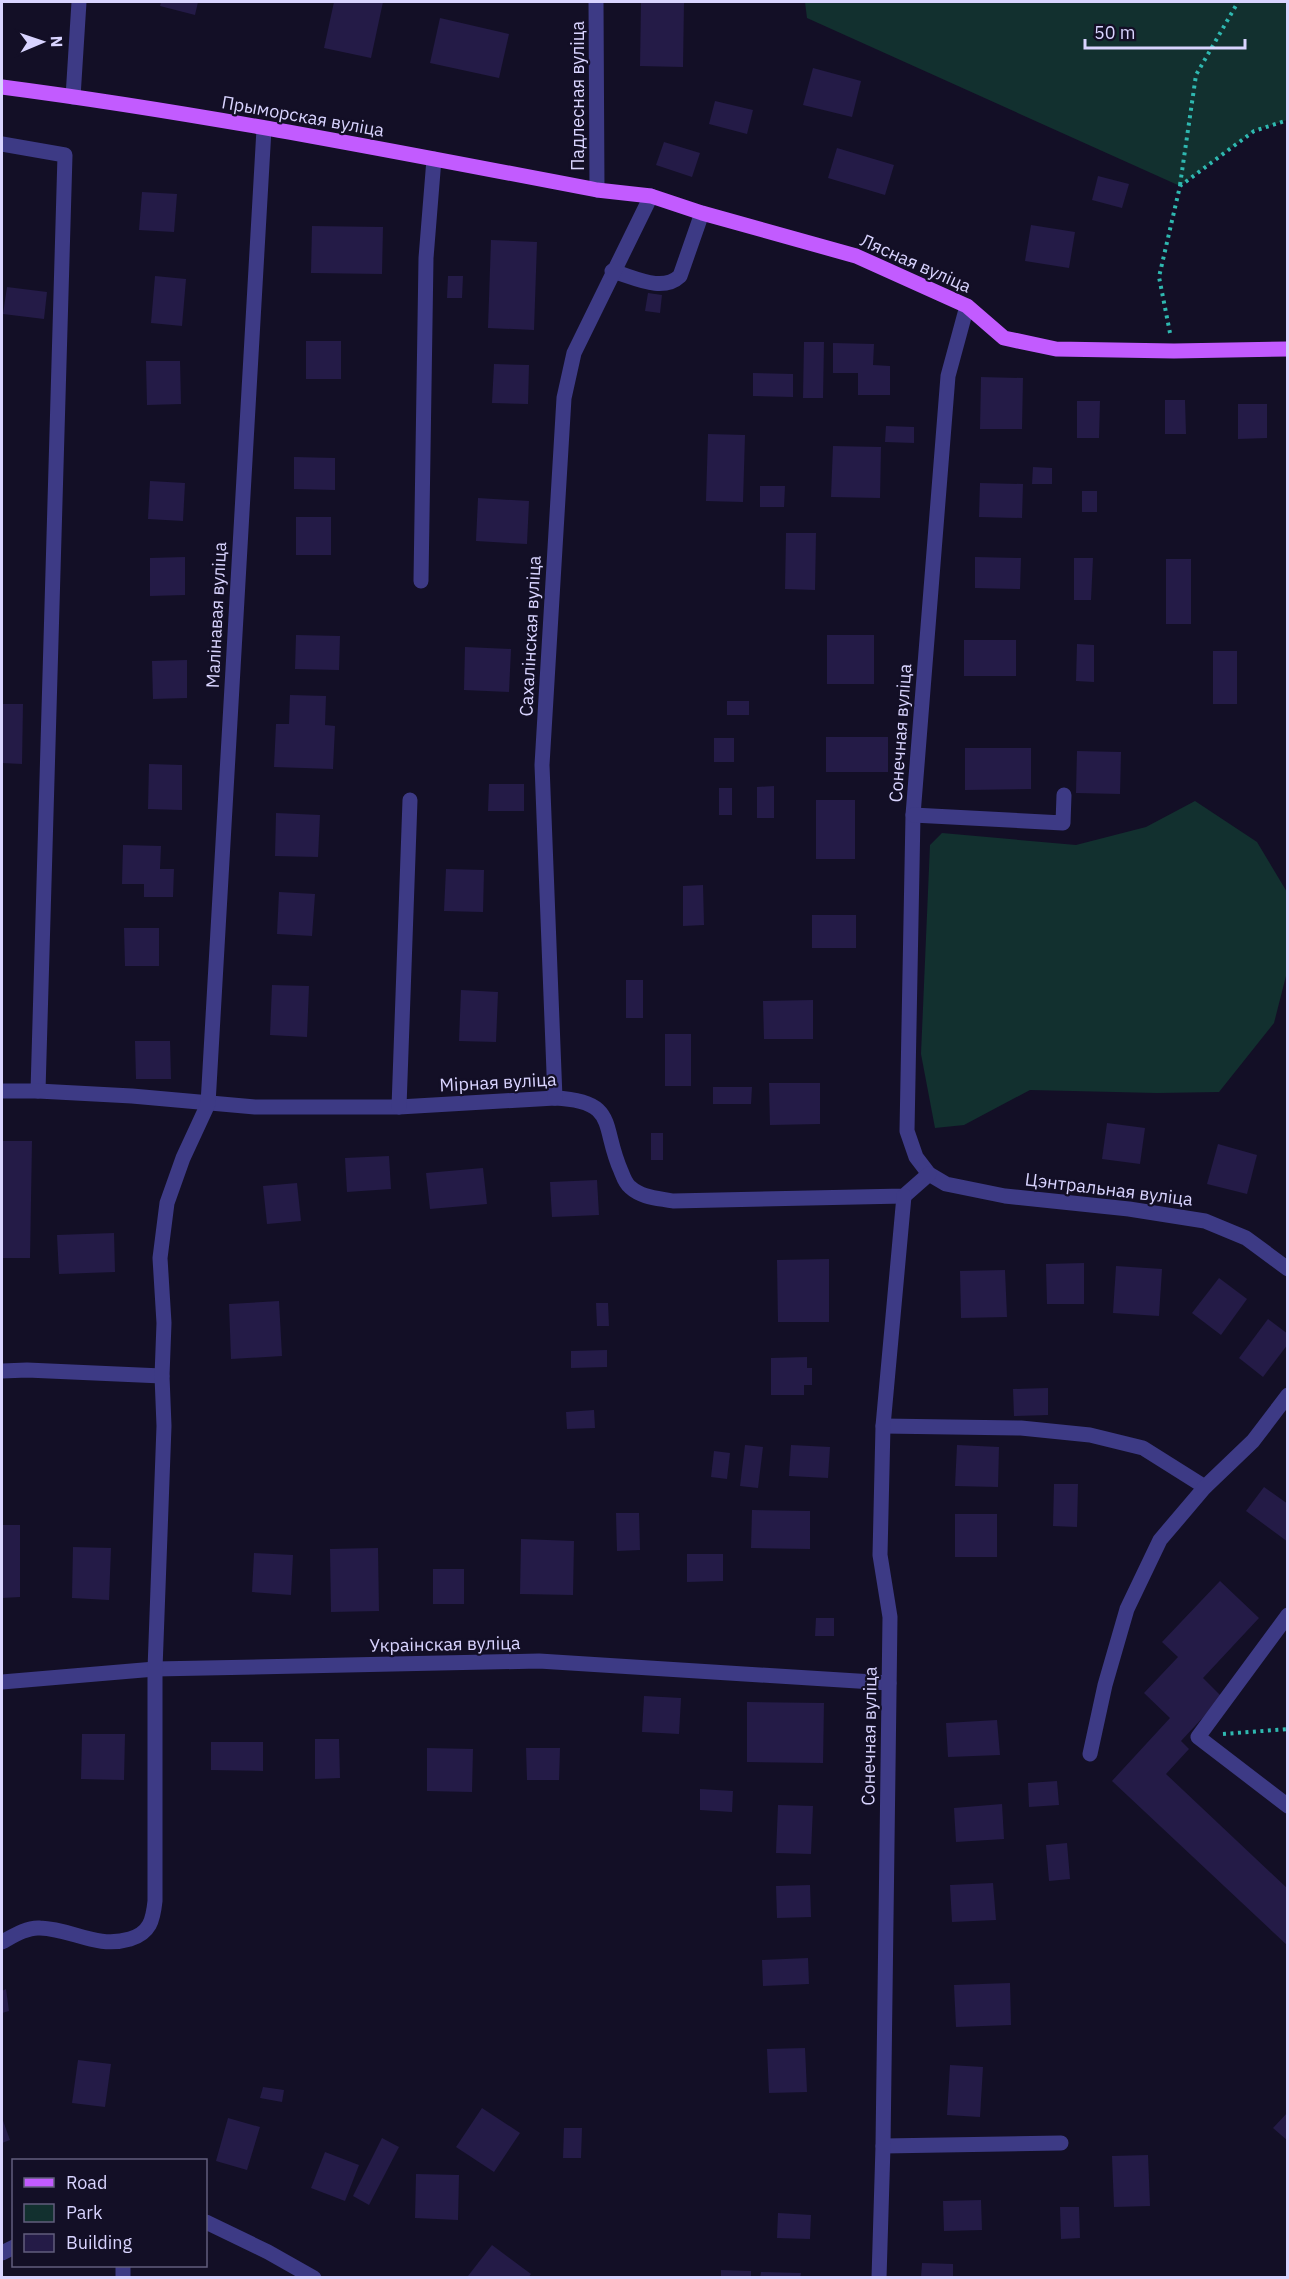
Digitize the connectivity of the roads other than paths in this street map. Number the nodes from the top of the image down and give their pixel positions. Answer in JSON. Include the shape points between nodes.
{"nodes":[{"id":1,"x":79,"y":2,"type":"edge"},
{"id":2,"x":596,"y":2,"type":"edge"},
{"id":3,"x":2,"y":87,"type":"edge"},
{"id":4,"x":73,"y":96,"type":"junction"},
{"id":5,"x":264,"y":129,"type":"junction"},
{"id":6,"x":2,"y":144,"type":"edge"},
{"id":7,"x":434,"y":159,"type":"junction"},
{"id":8,"x":597,"y":190,"type":"junction"},
{"id":9,"x":651,"y":196,"type":"junction"},
{"id":10,"x":702,"y":213,"type":"junction"},
{"id":11,"x":612,"y":271,"type":"junction"},
{"id":12,"x":967,"y":306,"type":"junction"},
{"id":13,"x":1287,"y":349,"type":"edge"},
{"id":14,"x":421,"y":581,"type":"dead end"},
{"id":15,"x":1064,"y":795,"type":"dead end"},
{"id":16,"x":410,"y":800,"type":"dead end"},
{"id":17,"x":913,"y":815,"type":"junction"},
{"id":18,"x":38,"y":1090,"type":"junction"},
{"id":19,"x":2,"y":1091,"type":"edge"},
{"id":20,"x":555,"y":1098,"type":"junction"},
{"id":21,"x":208,"y":1104,"type":"junction"},
{"id":22,"x":399,"y":1107,"type":"junction"},
{"id":23,"x":926,"y":1168,"type":"junction"},
{"id":24,"x":904,"y":1196,"type":"junction"},
{"id":25,"x":1287,"y":1269,"type":"edge"},
{"id":26,"x":2,"y":1371,"type":"edge"},
{"id":27,"x":162,"y":1376,"type":"junction"},
{"id":28,"x":1287,"y":1395,"type":"edge"},
{"id":29,"x":883,"y":1426,"type":"junction"},
{"id":30,"x":1205,"y":1487,"type":"junction"},
{"id":31,"x":1287,"y":1615,"type":"edge"},
{"id":32,"x":155,"y":1669,"type":"junction"},
{"id":33,"x":2,"y":1682,"type":"edge"},
{"id":34,"x":889,"y":1683,"type":"junction"},
{"id":35,"x":1090,"y":1754,"type":"dead end"},
{"id":36,"x":1287,"y":1806,"type":"edge"},
{"id":37,"x":2,"y":1942,"type":"edge"},
{"id":38,"x":1061,"y":2143,"type":"dead end"},
{"id":39,"x":883,"y":2146,"type":"junction"},
{"id":40,"x":207,"y":2222,"type":"edge"},
{"id":41,"x":314,"y":2277,"type":"edge"},
{"id":42,"x":879,"y":2277,"type":"edge"}],
"edges":[{"from":1,"to":4,"type":"street"},
{"from":2,"to":8,"type":"street","name":"Падлесная вуліца"},
{"from":3,"to":4,"type":"main road","name":"Прыморская вуліца"},
{"from":4,"to":5,"type":"main road","name":"Прыморская вуліца"},
{"from":5,"to":7,"type":"main road","name":"Прыморская вуліца"},
{"from":5,"to":21,"type":"street","name":"Малінавая вуліца"},
{"from":6,"to":18,"type":"street","via":[[65,155]]},
{"from":7,"to":8,"type":"main road","name":"Прыморская вуліца"},
{"from":7,"to":14,"type":"street","via":[[426,258]]},
{"from":8,"to":9,"type":"main road","name":"Лясная вуліца"},
{"from":9,"to":10,"type":"main road","name":"Лясная вуліца"},
{"from":9,"to":11,"type":"street","name":"Сахалінская вуліца"},
{"from":10,"to":11,"type":"street","via":[[680,276],[672,283],[662,285]]},
{"from":10,"to":12,"type":"main road","name":"Лясная вуліца","via":[[856,256]]},
{"from":11,"to":20,"type":"street","name":"Сахалінская вуліца","via":[[574,353],[564,398],[542,765]]},
{"from":12,"to":13,"type":"main road","name":"Лясная вуліца","via":[[1004,338],[1056,349]]},
{"from":12,"to":17,"type":"street","name":"Сонечная вуліца","via":[[948,376]]},
{"from":15,"to":17,"type":"street","via":[[1063,823]]},
{"from":16,"to":22,"type":"street"},
{"from":17,"to":23,"type":"street","name":"Сонечная вуліца","via":[[908,1131],[916,1157]]},
{"from":18,"to":19,"type":"street","name":"Мірная вуліца"},
{"from":18,"to":21,"type":"street","name":"Мірная вуліца"},
{"from":20,"to":22,"type":"street","name":"Мірная вуліца"},
{"from":20,"to":24,"type":"street","name":"Мірная вуліца","via":[[592,1105],[607,1121],[627,1186],[644,1196],[673,1201]]},
{"from":21,"to":22,"type":"street","name":"Мірная вуліца"},
{"from":21,"to":27,"type":"street","via":[[167,1203],[160,1258]]},
{"from":23,"to":24,"type":"street"},
{"from":23,"to":25,"type":"street","name":"Цэнтральная вуліца","via":[[946,1184],[1005,1196],[1205,1221],[1246,1238]]},
{"from":24,"to":29,"type":"street","name":"Сонечная вуліца"},
{"from":26,"to":27,"type":"street"},
{"from":27,"to":32,"type":"street","via":[[164,1426]]},
{"from":28,"to":30,"type":"street","via":[[1253,1442]]},
{"from":29,"to":30,"type":"street","via":[[1021,1428],[1090,1435],[1143,1448]]},
{"from":29,"to":34,"type":"street","name":"Сонечная вуліца","via":[[880,1555],[890,1617]]},
{"from":30,"to":35,"type":"street","via":[[1160,1540],[1127,1609]]},
{"from":31,"to":36,"type":"street","via":[[1198,1737]]},
{"from":32,"to":33,"type":"street","name":"Украінская вуліца"},
{"from":32,"to":34,"type":"street","name":"Украінская вуліца","via":[[539,1661]]},
{"from":32,"to":37,"type":"street","via":[[153,1921],[141,1936],[118,1943],[95,1942],[37,1927]]},
{"from":34,"to":39,"type":"street","name":"Сонечная вуліца"},
{"from":38,"to":39,"type":"street"},
{"from":39,"to":42,"type":"street","name":"Сонечная вуліца"},
{"from":40,"to":41,"type":"street"}]}
